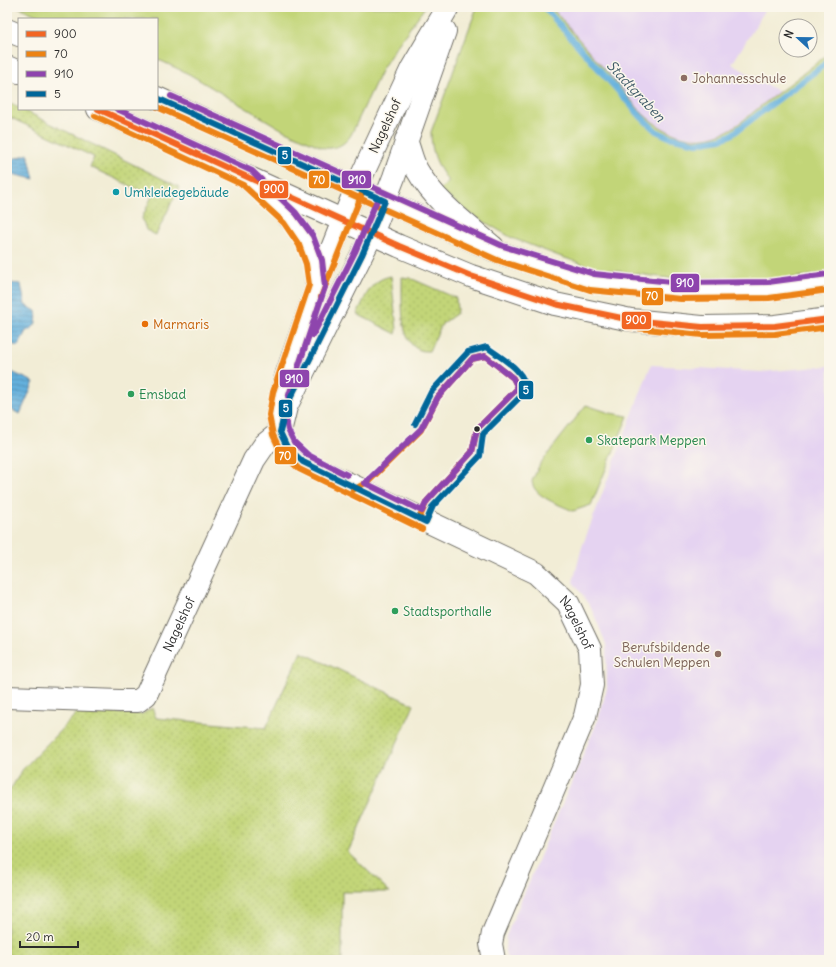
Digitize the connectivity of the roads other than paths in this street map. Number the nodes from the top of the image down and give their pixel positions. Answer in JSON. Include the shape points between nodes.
{"nodes":[{"id":1,"x":448,"y":7,"type":"edge"},
{"id":2,"x":453,"y":7,"type":"edge"},
{"id":3,"x":7,"y":30,"type":"edge"},
{"id":4,"x":18,"y":36,"type":"edge"},
{"id":5,"x":7,"y":67,"type":"edge"},
{"id":6,"x":18,"y":72,"type":"edge"},
{"id":7,"x":158,"y":98,"type":"edge"},
{"id":8,"x":100,"y":110,"type":"edge"},
{"id":9,"x":406,"y":140,"type":"junction"},
{"id":10,"x":248,"y":178,"type":"junction"},
{"id":11,"x":356,"y":188,"type":"junction"},
{"id":12,"x":385,"y":201,"type":"junction"},
{"id":13,"x":343,"y":220,"type":"junction"},
{"id":14,"x":372,"y":234,"type":"junction"},
{"id":15,"x":500,"y":253,"type":"junction"},
{"id":16,"x":829,"y":282,"type":"edge"},
{"id":17,"x":317,"y":286,"type":"junction"},
{"id":18,"x":829,"y":319,"type":"edge"},
{"id":19,"x":280,"y":432,"type":"junction"},
{"id":20,"x":7,"y":697,"type":"edge"},
{"id":21,"x":494,"y":960,"type":"edge"}],
"edges":[{"from":1,"to":11,"type":"street","name":"Nagelshof","via":[[412,68]]},
{"from":2,"to":9,"type":"street","name":"Nagelshof"},
{"from":3,"to":4,"type":"street"},
{"from":5,"to":6,"type":"street"},
{"from":7,"to":11,"type":"street"},
{"from":8,"to":10,"type":"street"},
{"from":9,"to":12,"type":"street","name":"Nagelshof"},
{"from":9,"to":15,"type":"street","via":[[416,168],[430,190]]},
{"from":10,"to":13,"type":"street"},
{"from":10,"to":17,"type":"street","via":[[290,218],[306,241],[314,262]]},
{"from":11,"to":12,"type":"street"},
{"from":11,"to":13,"type":"street","name":"Nagelshof"},
{"from":12,"to":14,"type":"street","name":"Nagelshof"},
{"from":12,"to":15,"type":"street"},
{"from":13,"to":14,"type":"street"},
{"from":13,"to":17,"type":"street","name":"Nagelshof"},
{"from":14,"to":18,"type":"street","via":[[470,276],[555,304],[631,320],[709,327],[775,326]]},
{"from":14,"to":19,"type":"street","name":"Nagelshof","via":[[286,407]]},
{"from":15,"to":16,"type":"street","via":[[592,282],[681,291],[769,290]]},
{"from":17,"to":19,"type":"street","name":"Nagelshof","via":[[281,393],[277,415]]},
{"from":19,"to":20,"type":"street","name":"Nagelshof","via":[[265,444],[254,460],[146,695],[138,701]]},
{"from":19,"to":21,"type":"street","name":"Nagelshof","via":[[287,447],[303,462],[536,573],[568,604],[590,649],[592,685],[585,716],[493,933],[491,944]]}]}
